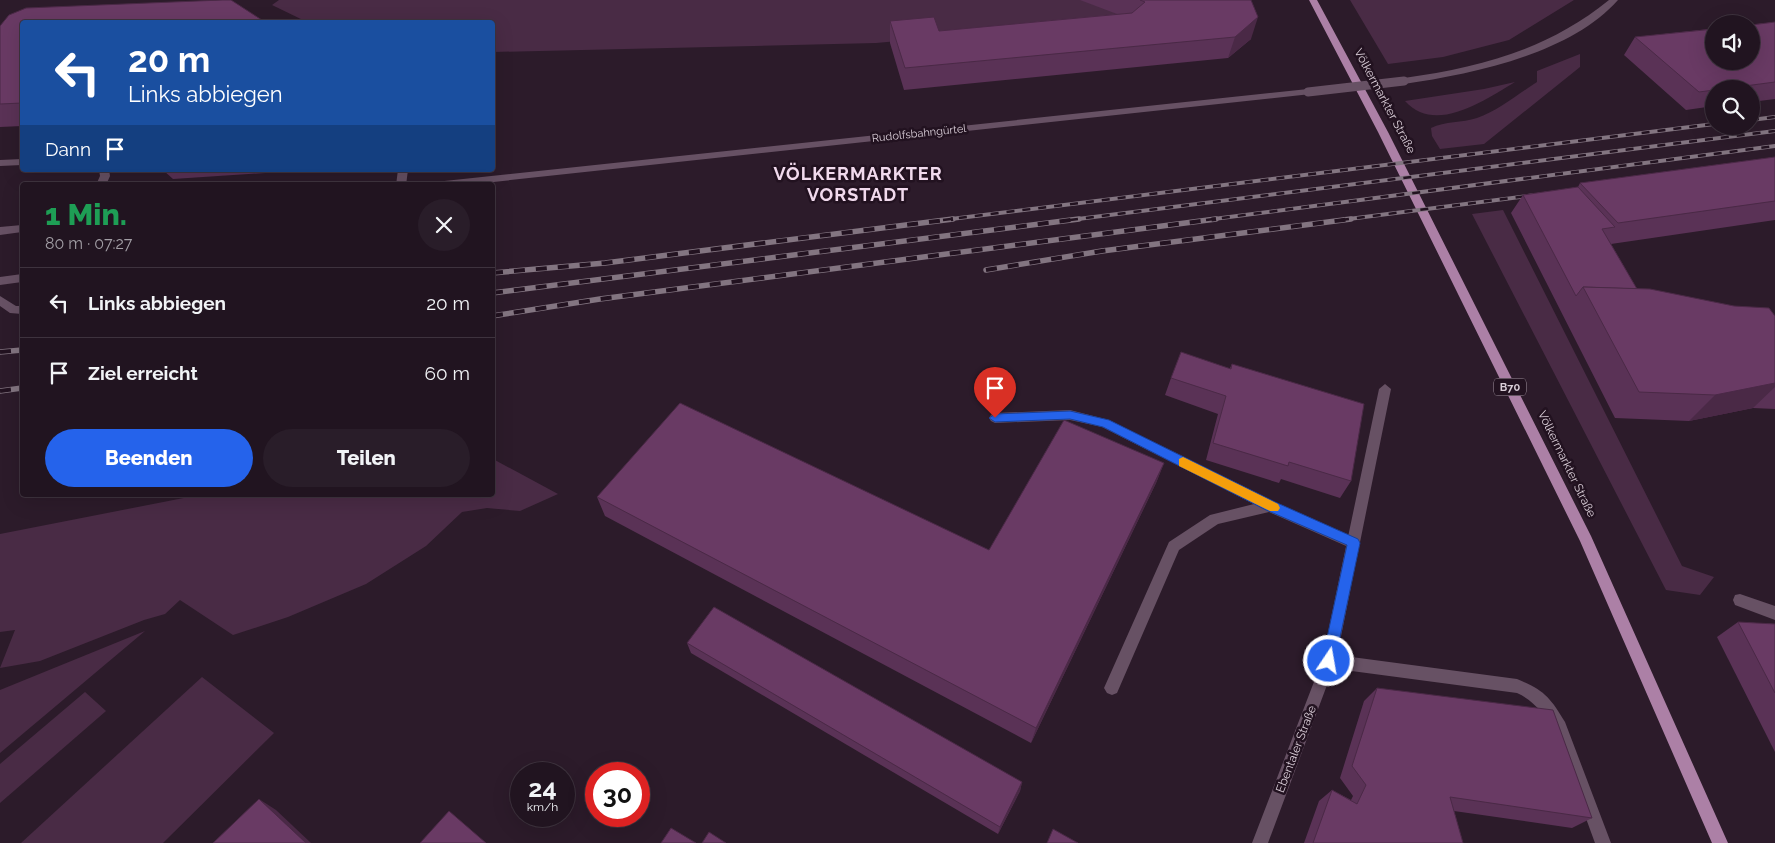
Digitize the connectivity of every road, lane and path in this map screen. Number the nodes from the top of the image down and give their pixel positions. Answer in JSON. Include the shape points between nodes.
{"nodes":[{"id":1,"x":1313,"y":0,"type":"edge"},
{"id":2,"x":1614,"y":0,"type":"edge"},
{"id":3,"x":20,"y":162,"type":"edge"},
{"id":4,"x":0,"y":163,"type":"edge"},
{"id":5,"x":463,"y":182,"type":"edge"},
{"id":6,"x":20,"y":228,"type":"edge"},
{"id":7,"x":0,"y":231,"type":"edge"},
{"id":8,"x":20,"y":278,"type":"edge"},
{"id":9,"x":0,"y":281,"type":"edge"},
{"id":10,"x":0,"y":286,"type":"edge"},
{"id":11,"x":0,"y":300,"type":"edge"},
{"id":12,"x":20,"y":310,"type":"edge"},
{"id":13,"x":1385,"y":389,"type":"dead end"},
{"id":14,"x":995,"y":418,"type":"dead end"},
{"id":15,"x":1270,"y":506,"type":"junction"},
{"id":16,"x":1353,"y":543,"type":"junction"},
{"id":17,"x":1740,"y":600,"type":"dead end"},
{"id":18,"x":1775,"y":613,"type":"edge"},
{"id":19,"x":1329,"y":661,"type":"junction"},
{"id":20,"x":1112,"y":688,"type":"dead end"},
{"id":21,"x":1260,"y":843,"type":"edge"},
{"id":22,"x":1603,"y":843,"type":"edge"},
{"id":23,"x":1720,"y":843,"type":"edge"}],
"edges":[{"from":1,"to":23,"type":"main road","name":"Völkermarkter Straße","number":"B70","via":[[1383,132],[1586,540]]},
{"from":2,"to":5,"type":"street","name":"Rudolfsbahngürtel","bridge":true,"via":[[1594,18],[1551,43],[1478,68],[1404,81]]},
{"from":3,"to":4,"type":"street"},
{"from":6,"to":7,"type":"street"},
{"from":8,"to":9,"type":"street"},
{"from":9,"to":10,"type":"street"},
{"from":11,"to":12,"type":"street","via":[[14,310]]},
{"from":13,"to":16,"type":"street","name":"Ebentaler Straße"},
{"from":14,"to":15,"type":"street","via":[[1070,415],[1105,423]]},
{"from":15,"to":16,"type":"street"},
{"from":15,"to":20,"type":"street","via":[[1215,519],[1174,546]]},
{"from":16,"to":19,"type":"street","name":"Ebentaler Straße"},
{"from":17,"to":18,"type":"street"},
{"from":19,"to":21,"type":"street","name":"Ebentaler Straße"},
{"from":19,"to":22,"type":"street","via":[[1517,686],[1534,693],[1549,708],[1560,727]]}]}
